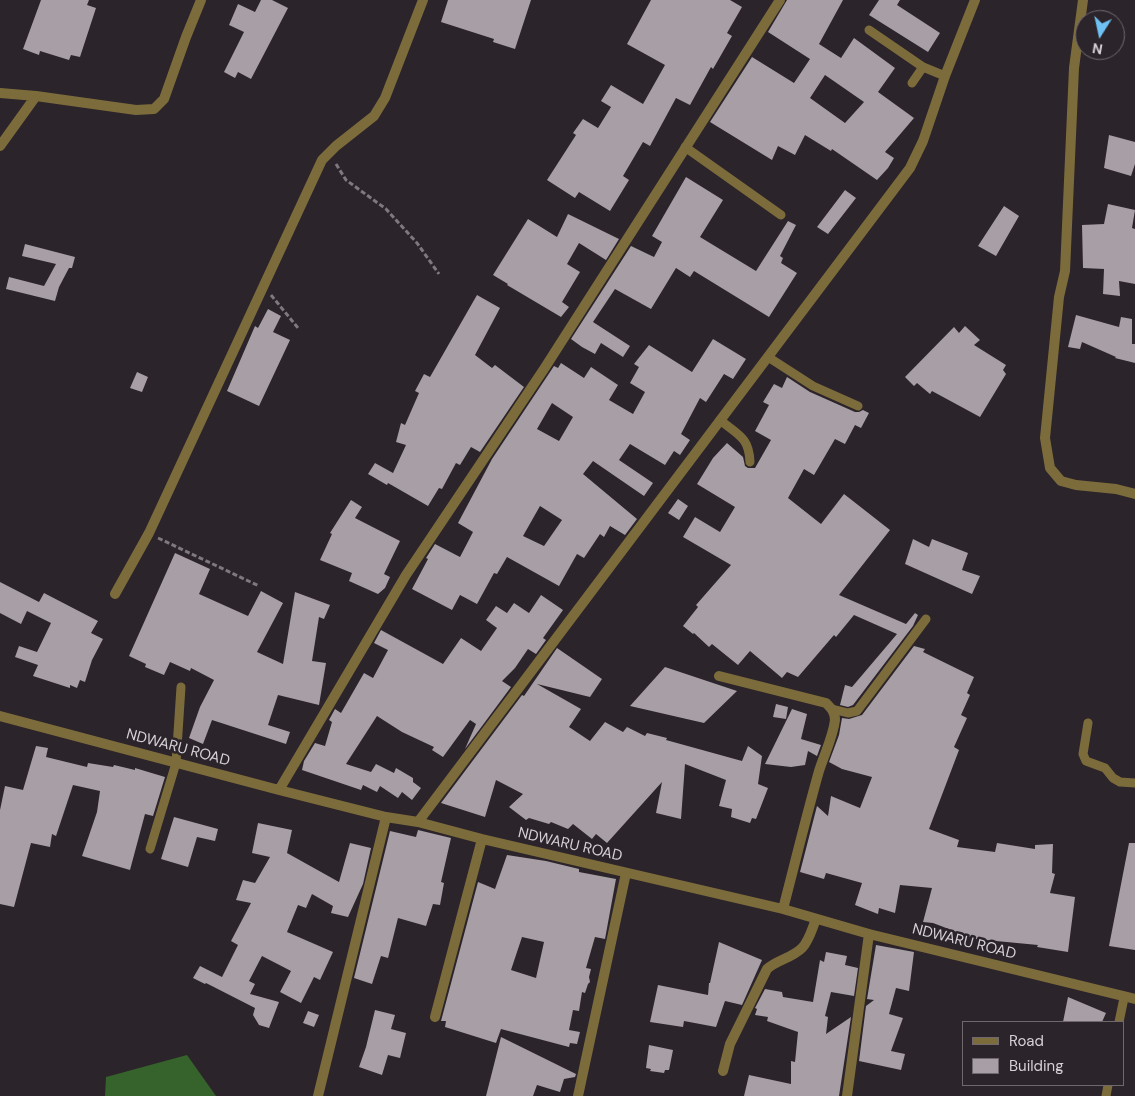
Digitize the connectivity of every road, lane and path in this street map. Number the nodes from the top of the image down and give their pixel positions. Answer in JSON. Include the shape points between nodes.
{"nodes":[{"id":1,"x":201,"y":0,"type":"edge"},
{"id":2,"x":423,"y":0,"type":"edge"},
{"id":3,"x":780,"y":0,"type":"edge"},
{"id":4,"x":975,"y":0,"type":"edge"},
{"id":5,"x":1083,"y":0,"type":"edge"},
{"id":6,"x":869,"y":30,"type":"dead end"},
{"id":7,"x":923,"y":67,"type":"junction"},
{"id":8,"x":945,"y":76,"type":"junction"},
{"id":9,"x":912,"y":83,"type":"dead end"},
{"id":10,"x":0,"y":93,"type":"edge"},
{"id":11,"x":36,"y":96,"type":"junction"},
{"id":12,"x":0,"y":146,"type":"edge"},
{"id":13,"x":336,"y":146,"type":"junction"},
{"id":14,"x":685,"y":147,"type":"junction"},
{"id":15,"x":781,"y":215,"type":"dead end"},
{"id":16,"x":439,"y":274,"type":"dead end"},
{"id":17,"x":264,"y":287,"type":"junction"},
{"id":18,"x":298,"y":328,"type":"dead end"},
{"id":19,"x":768,"y":357,"type":"junction"},
{"id":20,"x":858,"y":406,"type":"dead end"},
{"id":21,"x":720,"y":420,"type":"junction"},
{"id":22,"x":750,"y":462,"type":"dead end"},
{"id":23,"x":1135,"y":494,"type":"edge"},
{"id":24,"x":149,"y":533,"type":"junction"},
{"id":25,"x":259,"y":586,"type":"dead end"},
{"id":26,"x":115,"y":594,"type":"dead end"},
{"id":27,"x":926,"y":619,"type":"dead end"},
{"id":28,"x":719,"y":676,"type":"dead end"},
{"id":29,"x":181,"y":687,"type":"dead end"},
{"id":30,"x":832,"y":708,"type":"junction"},
{"id":31,"x":0,"y":716,"type":"edge"},
{"id":32,"x":1088,"y":723,"type":"dead end"},
{"id":33,"x":176,"y":763,"type":"junction"},
{"id":34,"x":1135,"y":783,"type":"edge"},
{"id":35,"x":278,"y":790,"type":"junction"},
{"id":36,"x":386,"y":817,"type":"junction"},
{"id":37,"x":418,"y":822,"type":"junction"},
{"id":38,"x":482,"y":839,"type":"junction"},
{"id":39,"x":150,"y":849,"type":"dead end"},
{"id":40,"x":626,"y":873,"type":"junction"},
{"id":41,"x":783,"y":909,"type":"junction"},
{"id":42,"x":816,"y":919,"type":"junction"},
{"id":43,"x":869,"y":934,"type":"junction"},
{"id":44,"x":1124,"y":998,"type":"junction"},
{"id":45,"x":1135,"y":1000,"type":"edge"},
{"id":46,"x":435,"y":1017,"type":"dead end"},
{"id":47,"x":1119,"y":1021,"type":"edge"},
{"id":48,"x":723,"y":1071,"type":"dead end"},
{"id":49,"x":318,"y":1096,"type":"edge"},
{"id":50,"x":578,"y":1096,"type":"edge"},
{"id":51,"x":847,"y":1096,"type":"edge"}],
"edges":[{"from":1,"to":11,"type":"street","via":[[164,99],[154,109],[136,110]]},
{"from":2,"to":13,"type":"street","via":[[385,98],[374,116]]},
{"from":3,"to":14,"type":"street"},
{"from":4,"to":8,"type":"street"},
{"from":5,"to":23,"type":"street","via":[[1074,68],[1065,271],[1059,297],[1045,438],[1050,468],[1062,481]]},
{"from":6,"to":7,"type":"lane"},
{"from":7,"to":8,"type":"lane"},
{"from":7,"to":9,"type":"lane"},
{"from":8,"to":19,"type":"street","via":[[923,141],[910,168]]},
{"from":10,"to":11,"type":"street"},
{"from":11,"to":12,"type":"street"},
{"from":13,"to":16,"type":"path","via":[[335,162],[346,180],[386,208]]},
{"from":13,"to":17,"type":"street","via":[[322,160]]},
{"from":14,"to":15,"type":"lane"},
{"from":14,"to":35,"type":"street","via":[[544,369],[406,575]]},
{"from":17,"to":18,"type":"path"},
{"from":17,"to":24,"type":"street"},
{"from":19,"to":20,"type":"lane","via":[[813,386]]},
{"from":19,"to":21,"type":"street"},
{"from":21,"to":22,"type":"lane","via":[[744,440]]},
{"from":21,"to":37,"type":"street"},
{"from":24,"to":25,"type":"path"},
{"from":24,"to":26,"type":"street"},
{"from":27,"to":30,"type":"lane","via":[[857,711],[848,713]]},
{"from":28,"to":30,"type":"street","via":[[826,703]]},
{"from":29,"to":33,"type":"lane"},
{"from":30,"to":41,"type":"street","via":[[835,719]]},
{"from":31,"to":33,"type":"street","name":"NDWARU ROAD"},
{"from":32,"to":34,"type":"lane","via":[[1083,754],[1086,761],[1105,768],[1120,782]]},
{"from":33,"to":35,"type":"street","name":"NDWARU ROAD"},
{"from":33,"to":39,"type":"lane"},
{"from":35,"to":36,"type":"street","name":"NDWARU ROAD"},
{"from":36,"to":37,"type":"street","name":"NDWARU ROAD"},
{"from":36,"to":49,"type":"street"},
{"from":37,"to":38,"type":"street","name":"NDWARU ROAD"},
{"from":38,"to":40,"type":"street","name":"NDWARU ROAD"},
{"from":38,"to":46,"type":"street"},
{"from":40,"to":41,"type":"street","name":"NDWARU ROAD"},
{"from":40,"to":50,"type":"street"},
{"from":41,"to":42,"type":"street","name":"NDWARU ROAD"},
{"from":42,"to":43,"type":"street","name":"NDWARU ROAD"},
{"from":42,"to":48,"type":"street","via":[[801,950],[772,964],[765,974],[730,1044]]},
{"from":43,"to":44,"type":"street","name":"NDWARU ROAD"},
{"from":43,"to":51,"type":"street"},
{"from":44,"to":45,"type":"street","name":"NDWARU ROAD"},
{"from":44,"to":47,"type":"lane"}]}
